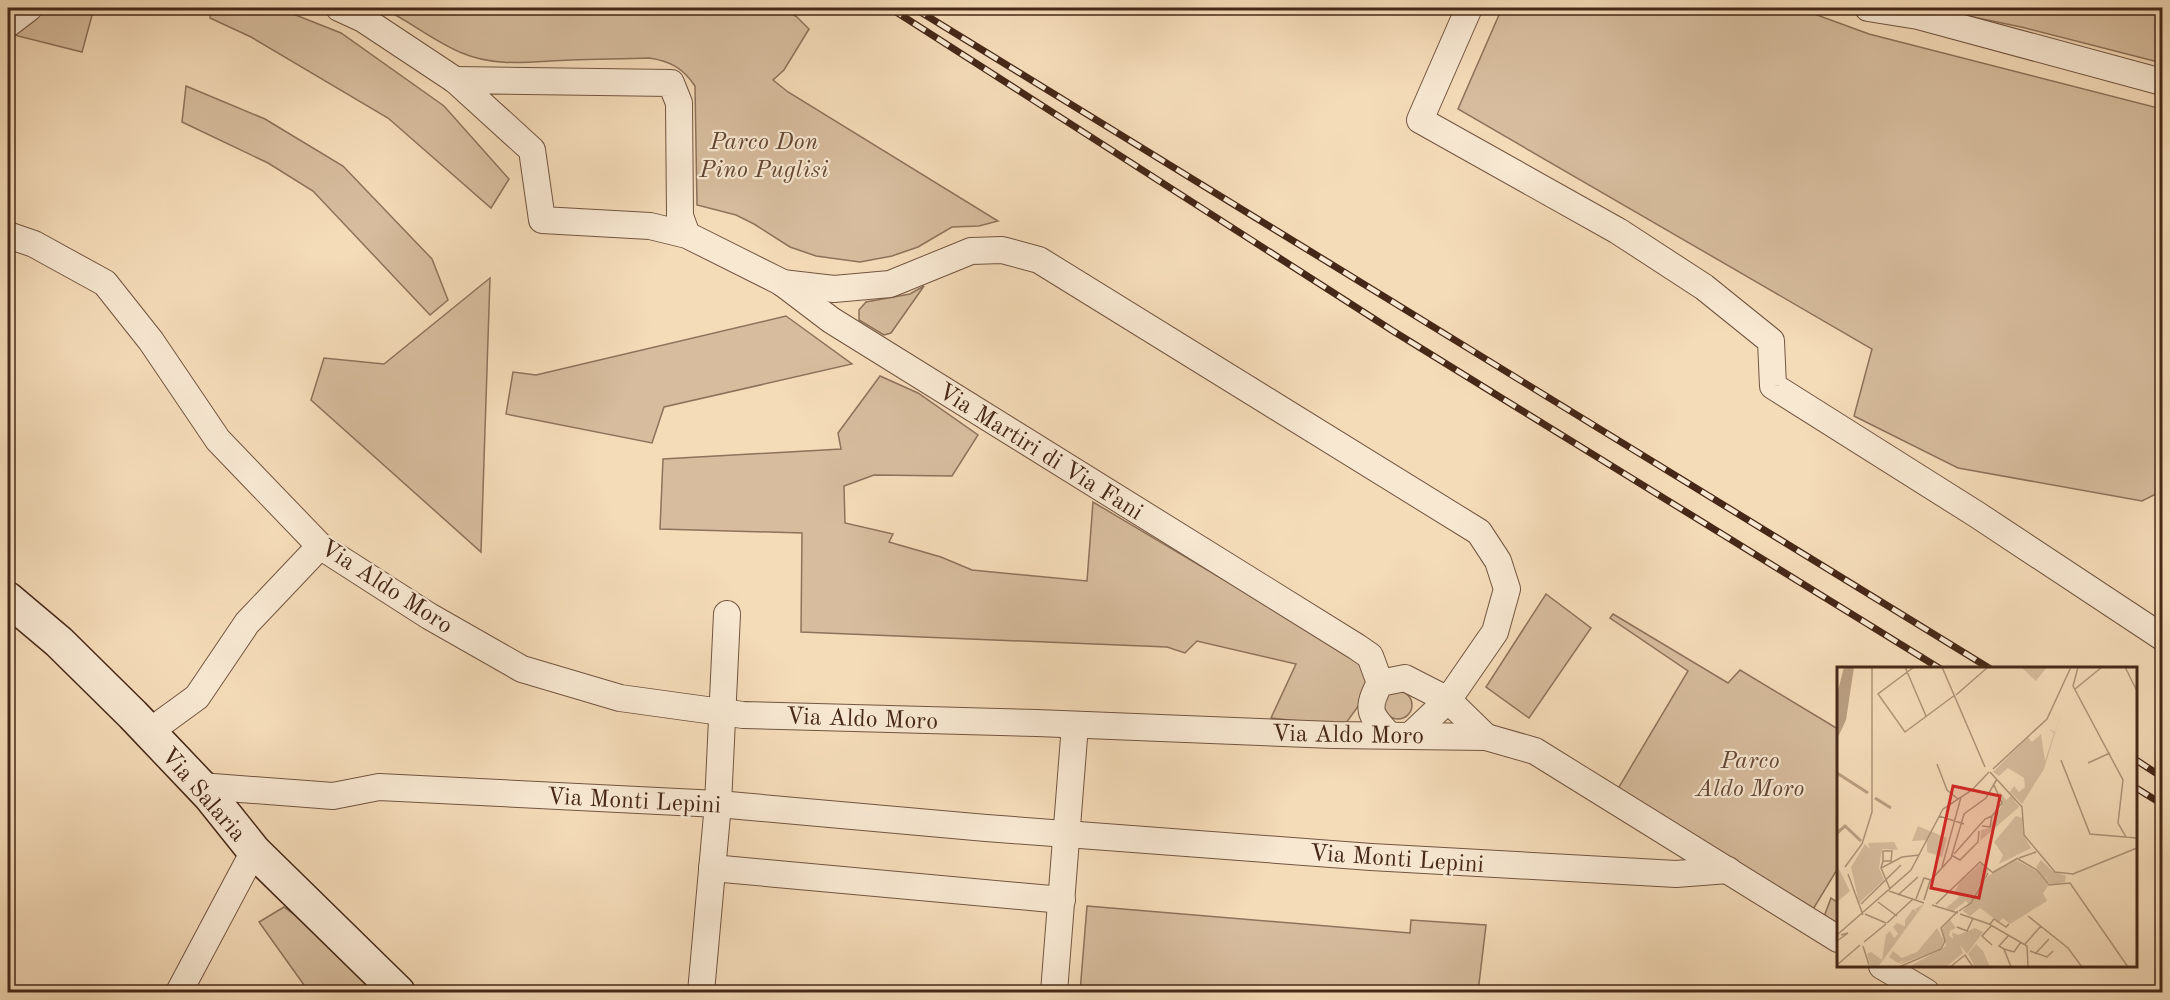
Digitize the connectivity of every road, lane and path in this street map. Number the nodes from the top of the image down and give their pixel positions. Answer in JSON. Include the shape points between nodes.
{"nodes":[{"id":1,"x":29,"y":8,"type":"edge"},
{"id":2,"x":339,"y":8,"type":"edge"},
{"id":3,"x":1469,"y":8,"type":"edge"},
{"id":4,"x":1868,"y":8,"type":"edge"},
{"id":5,"x":8,"y":24,"type":"edge"},
{"id":6,"x":455,"y":80,"type":"junction"},
{"id":7,"x":2163,"y":82,"type":"edge"},
{"id":8,"x":8,"y":235,"type":"edge"},
{"id":9,"x":687,"y":235,"type":"junction"},
{"id":10,"x":781,"y":282,"type":"junction"},
{"id":11,"x":320,"y":546,"type":"junction"},
{"id":12,"x":8,"y":599,"type":"edge"},
{"id":13,"x":727,"y":614,"type":"dead end"},
{"id":14,"x":2163,"y":637,"type":"edge"},
{"id":15,"x":1375,"y":692,"type":"junction"},
{"id":16,"x":1448,"y":700,"type":"junction"},
{"id":17,"x":721,"y":712,"type":"junction"},
{"id":18,"x":1075,"y":725,"type":"junction"},
{"id":19,"x":149,"y":732,"type":"junction"},
{"id":20,"x":1333,"y":735,"type":"junction"},
{"id":21,"x":1400,"y":735,"type":"junction"},
{"id":22,"x":1486,"y":737,"type":"junction"},
{"id":23,"x":200,"y":786,"type":"junction"},
{"id":24,"x":718,"y":804,"type":"junction"},
{"id":25,"x":1067,"y":834,"type":"junction"},
{"id":26,"x":254,"y":850,"type":"junction"},
{"id":27,"x":712,"y":868,"type":"junction"},
{"id":28,"x":1728,"y":870,"type":"junction"},
{"id":29,"x":1062,"y":900,"type":"junction"},
{"id":30,"x":1837,"y":938,"type":"edge"},
{"id":31,"x":1884,"y":967,"type":"edge"},
{"id":32,"x":179,"y":993,"type":"edge"},
{"id":33,"x":398,"y":993,"type":"edge"},
{"id":34,"x":701,"y":993,"type":"edge"},
{"id":35,"x":1054,"y":993,"type":"edge"},
{"id":36,"x":1926,"y":993,"type":"edge"}],
"edges":[{"from":1,"to":5,"type":"street"},
{"from":2,"to":6,"type":"street","name":"Via Martiri di Via Fani","via":[[363,19]]},
{"from":3,"to":14,"type":"street","via":[[1420,120],[1618,231],[1704,287],[1771,340],[1773,386]]},
{"from":4,"to":7,"type":"street","via":[[1918,16]]},
{"from":6,"to":9,"type":"street","name":"Via Martiri di Via Fani","via":[[532,150],[542,220],[650,226]]},
{"from":6,"to":9,"type":"street","via":[[671,83],[679,103],[680,216]]},
{"from":8,"to":11,"type":"street","name":"Via Aldo Moro","via":[[34,244],[105,283],[152,341],[218,440]]},
{"from":9,"to":10,"type":"street","name":"Via Martiri di Via Fani"},
{"from":10,"to":15,"type":"street","name":"Via Martiri di Via Fani","via":[[831,320],[1357,647],[1370,656]]},
{"from":10,"to":16,"type":"street","via":[[834,289],[890,284],[971,252],[1002,250],[1039,260],[1479,532],[1497,561],[1507,589],[1495,632]]},
{"from":11,"to":17,"type":"street","name":"Via Aldo Moro","via":[[429,616],[522,669],[620,698]]},
{"from":11,"to":19,"type":"street","via":[[247,623],[197,697]]},
{"from":12,"to":19,"type":"main road","name":"Via Salaria","via":[[59,642]]},
{"from":13,"to":17,"type":"street"},
{"from":15,"to":16,"type":"street","via":[[1406,678]]},
{"from":15,"to":20,"type":"street","via":[[1352,723]]},
{"from":15,"to":21,"type":"street","name":"Via Martiri di Via Fani","via":[[1373,718]]},
{"from":16,"to":21,"type":"street"},
{"from":16,"to":22,"type":"street"},
{"from":17,"to":18,"type":"street","name":"Via Aldo Moro"},
{"from":17,"to":24,"type":"street"},
{"from":18,"to":20,"type":"street","name":"Via Aldo Moro"},
{"from":18,"to":25,"type":"street"},
{"from":19,"to":23,"type":"main road","name":"Via Salaria"},
{"from":20,"to":21,"type":"street","name":"Via Aldo Moro"},
{"from":21,"to":22,"type":"street","name":"Via Aldo Moro"},
{"from":22,"to":28,"type":"street","name":"Via Aldo Moro","via":[[1535,751]]},
{"from":23,"to":24,"type":"street","name":"Via Monti Lepini","via":[[333,796],[379,787]]},
{"from":23,"to":26,"type":"main road","name":"Via Salaria"},
{"from":24,"to":25,"type":"street","name":"Via Monti Lepini"},
{"from":24,"to":27,"type":"street"},
{"from":25,"to":28,"type":"street","name":"Via Monti Lepini","via":[[1371,857],[1676,874]]},
{"from":25,"to":29,"type":"street"},
{"from":26,"to":32,"type":"street"},
{"from":26,"to":33,"type":"main road","name":"Via Salaria"},
{"from":27,"to":29,"type":"street"},
{"from":27,"to":34,"type":"street"},
{"from":28,"to":30,"type":"street","name":"Via Aldo Moro"},
{"from":29,"to":35,"type":"street"},
{"from":31,"to":36,"type":"street"}]}
